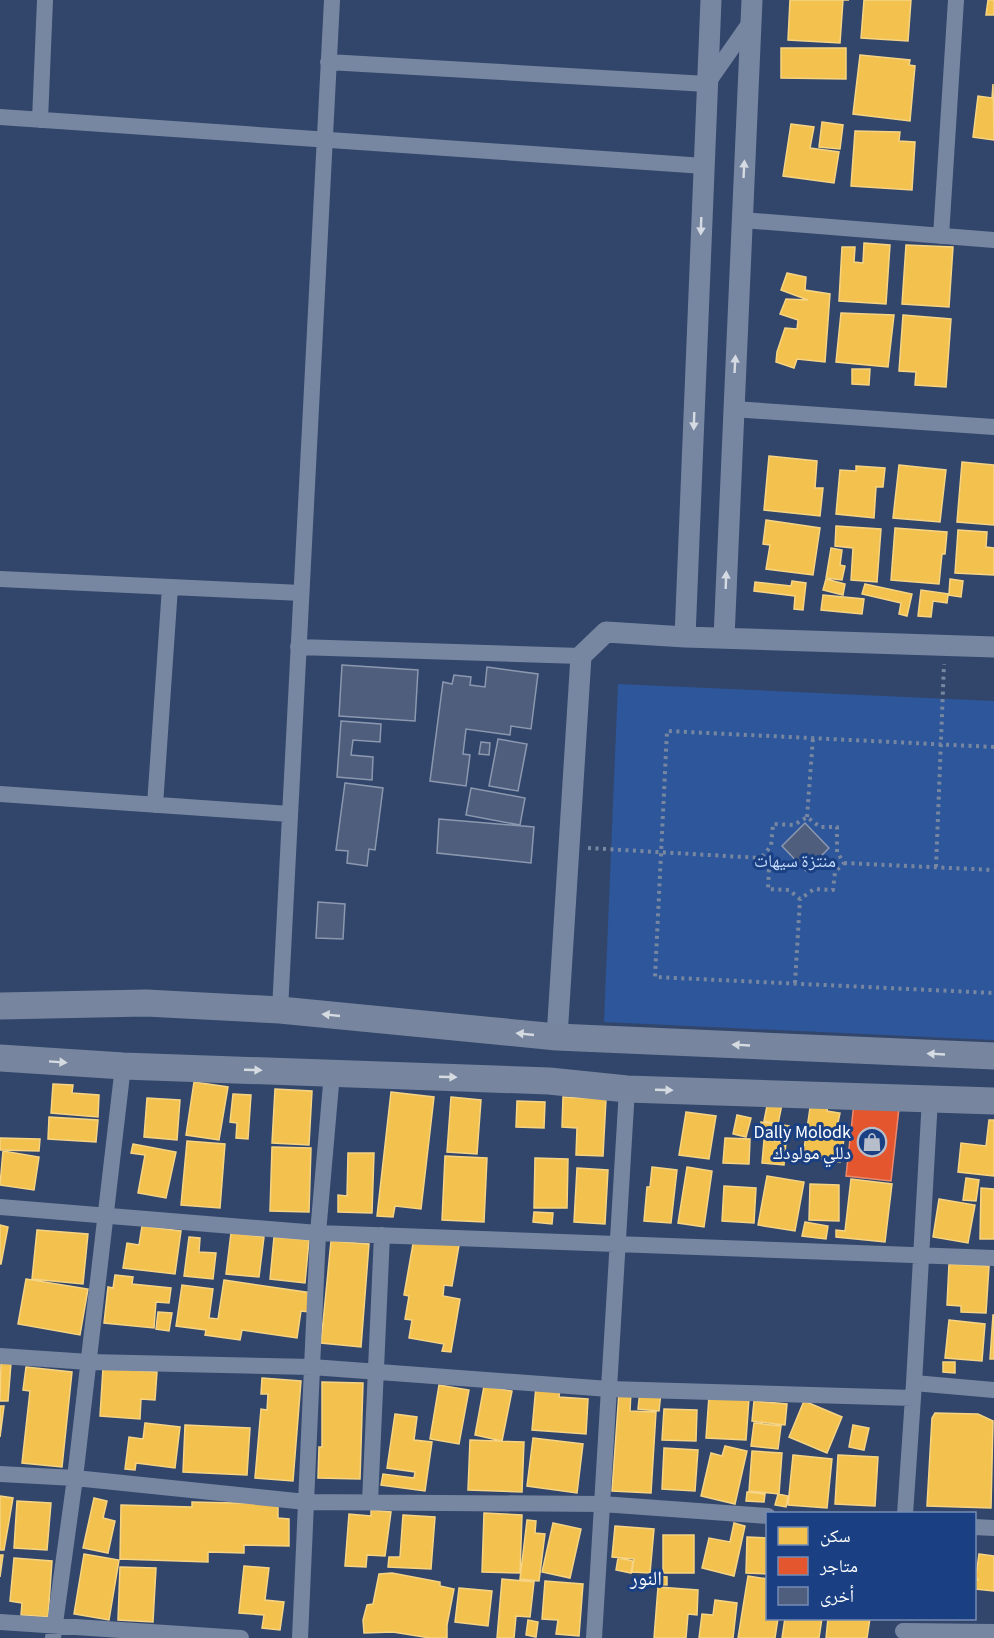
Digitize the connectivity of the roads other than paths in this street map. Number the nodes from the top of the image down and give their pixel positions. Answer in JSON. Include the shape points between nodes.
{"nodes":[{"id":1,"x":45,"y":0,"type":"edge"},
{"id":2,"x":332,"y":0,"type":"edge"},
{"id":3,"x":711,"y":0,"type":"edge"},
{"id":4,"x":752,"y":0,"type":"edge"},
{"id":5,"x":956,"y":0,"type":"edge"},
{"id":6,"x":751,"y":21,"type":"junction"},
{"id":7,"x":328,"y":62,"type":"junction"},
{"id":8,"x":707,"y":84,"type":"junction"},
{"id":9,"x":0,"y":117,"type":"edge"},
{"id":10,"x":40,"y":120,"type":"junction"},
{"id":11,"x":324,"y":141,"type":"junction"},
{"id":12,"x":704,"y":166,"type":"junction"},
{"id":13,"x":742,"y":220,"type":"junction"},
{"id":14,"x":941,"y":236,"type":"junction"},
{"id":15,"x":994,"y":240,"type":"edge"},
{"id":16,"x":734,"y":408,"type":"junction"},
{"id":17,"x":994,"y":427,"type":"edge"},
{"id":18,"x":0,"y":579,"type":"edge"},
{"id":19,"x":170,"y":587,"type":"junction"},
{"id":20,"x":301,"y":593,"type":"junction"},
{"id":21,"x":685,"y":637,"type":"junction"},
{"id":22,"x":723,"y":638,"type":"junction"},
{"id":23,"x":298,"y":647,"type":"junction"},
{"id":24,"x":994,"y":647,"type":"edge"},
{"id":25,"x":581,"y":656,"type":"junction"},
{"id":26,"x":0,"y":794,"type":"edge"},
{"id":27,"x":155,"y":805,"type":"junction"},
{"id":28,"x":289,"y":814,"type":"junction"},
{"id":29,"x":0,"y":1006,"type":"edge"},
{"id":30,"x":280,"y":1010,"type":"junction"},
{"id":31,"x":557,"y":1037,"type":"junction"},
{"id":32,"x":994,"y":1056,"type":"edge"},
{"id":33,"x":0,"y":1058,"type":"edge"},
{"id":34,"x":123,"y":1066,"type":"junction"},
{"id":35,"x":332,"y":1073,"type":"junction"},
{"id":36,"x":627,"y":1089,"type":"junction"},
{"id":37,"x":930,"y":1098,"type":"junction"},
{"id":38,"x":994,"y":1101,"type":"edge"},
{"id":39,"x":0,"y":1207,"type":"edge"},
{"id":40,"x":105,"y":1215,"type":"junction"},
{"id":41,"x":318,"y":1233,"type":"junction"},
{"id":42,"x":382,"y":1235,"type":"junction"},
{"id":43,"x":617,"y":1245,"type":"junction"},
{"id":44,"x":920,"y":1255,"type":"junction"},
{"id":45,"x":994,"y":1258,"type":"edge"},
{"id":46,"x":0,"y":1356,"type":"edge"},
{"id":47,"x":89,"y":1362,"type":"junction"},
{"id":48,"x":312,"y":1367,"type":"junction"},
{"id":49,"x":375,"y":1372,"type":"junction"},
{"id":50,"x":609,"y":1389,"type":"junction"},
{"id":51,"x":914,"y":1390,"type":"junction"},
{"id":52,"x":994,"y":1390,"type":"edge"},
{"id":53,"x":0,"y":1474,"type":"edge"},
{"id":54,"x":75,"y":1478,"type":"junction"},
{"id":55,"x":306,"y":1502,"type":"junction"},
{"id":56,"x":370,"y":1502,"type":"junction"},
{"id":57,"x":602,"y":1504,"type":"junction"},
{"id":58,"x":905,"y":1512,"type":"edge"},
{"id":59,"x":766,"y":1516,"type":"edge"},
{"id":60,"x":976,"y":1527,"type":"edge"},
{"id":61,"x":994,"y":1528,"type":"edge"},
{"id":62,"x":0,"y":1622,"type":"edge"},
{"id":63,"x":902,"y":1629,"type":"edge"},
{"id":64,"x":53,"y":1631,"type":"edge"},
{"id":65,"x":994,"y":1632,"type":"edge"},
{"id":66,"x":241,"y":1638,"type":"edge"},
{"id":67,"x":300,"y":1638,"type":"edge"},
{"id":68,"x":594,"y":1638,"type":"edge"}],
"edges":[{"from":1,"to":10,"type":"street"},
{"from":2,"to":7,"type":"street"},
{"from":3,"to":8,"type":"street"},
{"from":4,"to":6,"type":"street"},
{"from":5,"to":14,"type":"street"},
{"from":6,"to":8,"type":"street"},
{"from":13,"to":6,"type":"street","one_way":true},
{"from":7,"to":8,"type":"street"},
{"from":7,"to":11,"type":"street"},
{"from":8,"to":12,"type":"street"},
{"from":9,"to":10,"type":"street"},
{"from":10,"to":11,"type":"street"},
{"from":11,"to":12,"type":"street"},
{"from":11,"to":20,"type":"street"},
{"from":12,"to":21,"type":"street","one_way":true},
{"from":13,"to":14,"type":"street"},
{"from":16,"to":13,"type":"street","one_way":true},
{"from":14,"to":15,"type":"street"},
{"from":16,"to":17,"type":"street"},
{"from":22,"to":16,"type":"street","one_way":true},
{"from":18,"to":19,"type":"street"},
{"from":19,"to":20,"type":"street"},
{"from":19,"to":27,"type":"street"},
{"from":20,"to":23,"type":"street"},
{"from":21,"to":22,"type":"street"},
{"from":21,"to":25,"type":"street","via":[[606,632]]},
{"from":22,"to":24,"type":"street"},
{"from":23,"to":25,"type":"street"},
{"from":23,"to":28,"type":"street"},
{"from":25,"to":31,"type":"street"},
{"from":26,"to":27,"type":"street"},
{"from":27,"to":28,"type":"street"},
{"from":28,"to":30,"type":"street"},
{"from":29,"to":30,"type":"main road","via":[[146,1003]]},
{"from":31,"to":30,"type":"main road","one_way":true},
{"from":32,"to":31,"type":"main road","one_way":true},
{"from":33,"to":34,"type":"main road","one_way":true},
{"from":34,"to":35,"type":"main road","one_way":true},
{"from":34,"to":40,"type":"street"},
{"from":35,"to":36,"type":"main road","one_way":true},
{"from":35,"to":41,"type":"street"},
{"from":36,"to":37,"type":"main road","one_way":true},
{"from":36,"to":43,"type":"street"},
{"from":37,"to":38,"type":"main road"},
{"from":37,"to":44,"type":"street"},
{"from":39,"to":40,"type":"street"},
{"from":40,"to":41,"type":"street"},
{"from":40,"to":47,"type":"street"},
{"from":41,"to":42,"type":"street"},
{"from":41,"to":48,"type":"street"},
{"from":42,"to":43,"type":"street"},
{"from":42,"to":49,"type":"street"},
{"from":43,"to":44,"type":"street"},
{"from":43,"to":50,"type":"street"},
{"from":44,"to":45,"type":"street"},
{"from":44,"to":51,"type":"street"},
{"from":46,"to":47,"type":"street"},
{"from":47,"to":48,"type":"street"},
{"from":47,"to":54,"type":"street"},
{"from":48,"to":49,"type":"street"},
{"from":48,"to":55,"type":"street"},
{"from":49,"to":50,"type":"street"},
{"from":49,"to":56,"type":"street"},
{"from":50,"to":51,"type":"street"},
{"from":50,"to":57,"type":"street"},
{"from":51,"to":52,"type":"street"},
{"from":51,"to":58,"type":"street"},
{"from":53,"to":54,"type":"street"},
{"from":54,"to":55,"type":"street"},
{"from":54,"to":64,"type":"street"},
{"from":55,"to":56,"type":"street"},
{"from":55,"to":67,"type":"street"},
{"from":56,"to":57,"type":"street"},
{"from":57,"to":59,"type":"street"},
{"from":57,"to":68,"type":"street"},
{"from":60,"to":61,"type":"street"},
{"from":62,"to":64,"type":"street"},
{"from":63,"to":65,"type":"street"},
{"from":64,"to":66,"type":"street"}]}
